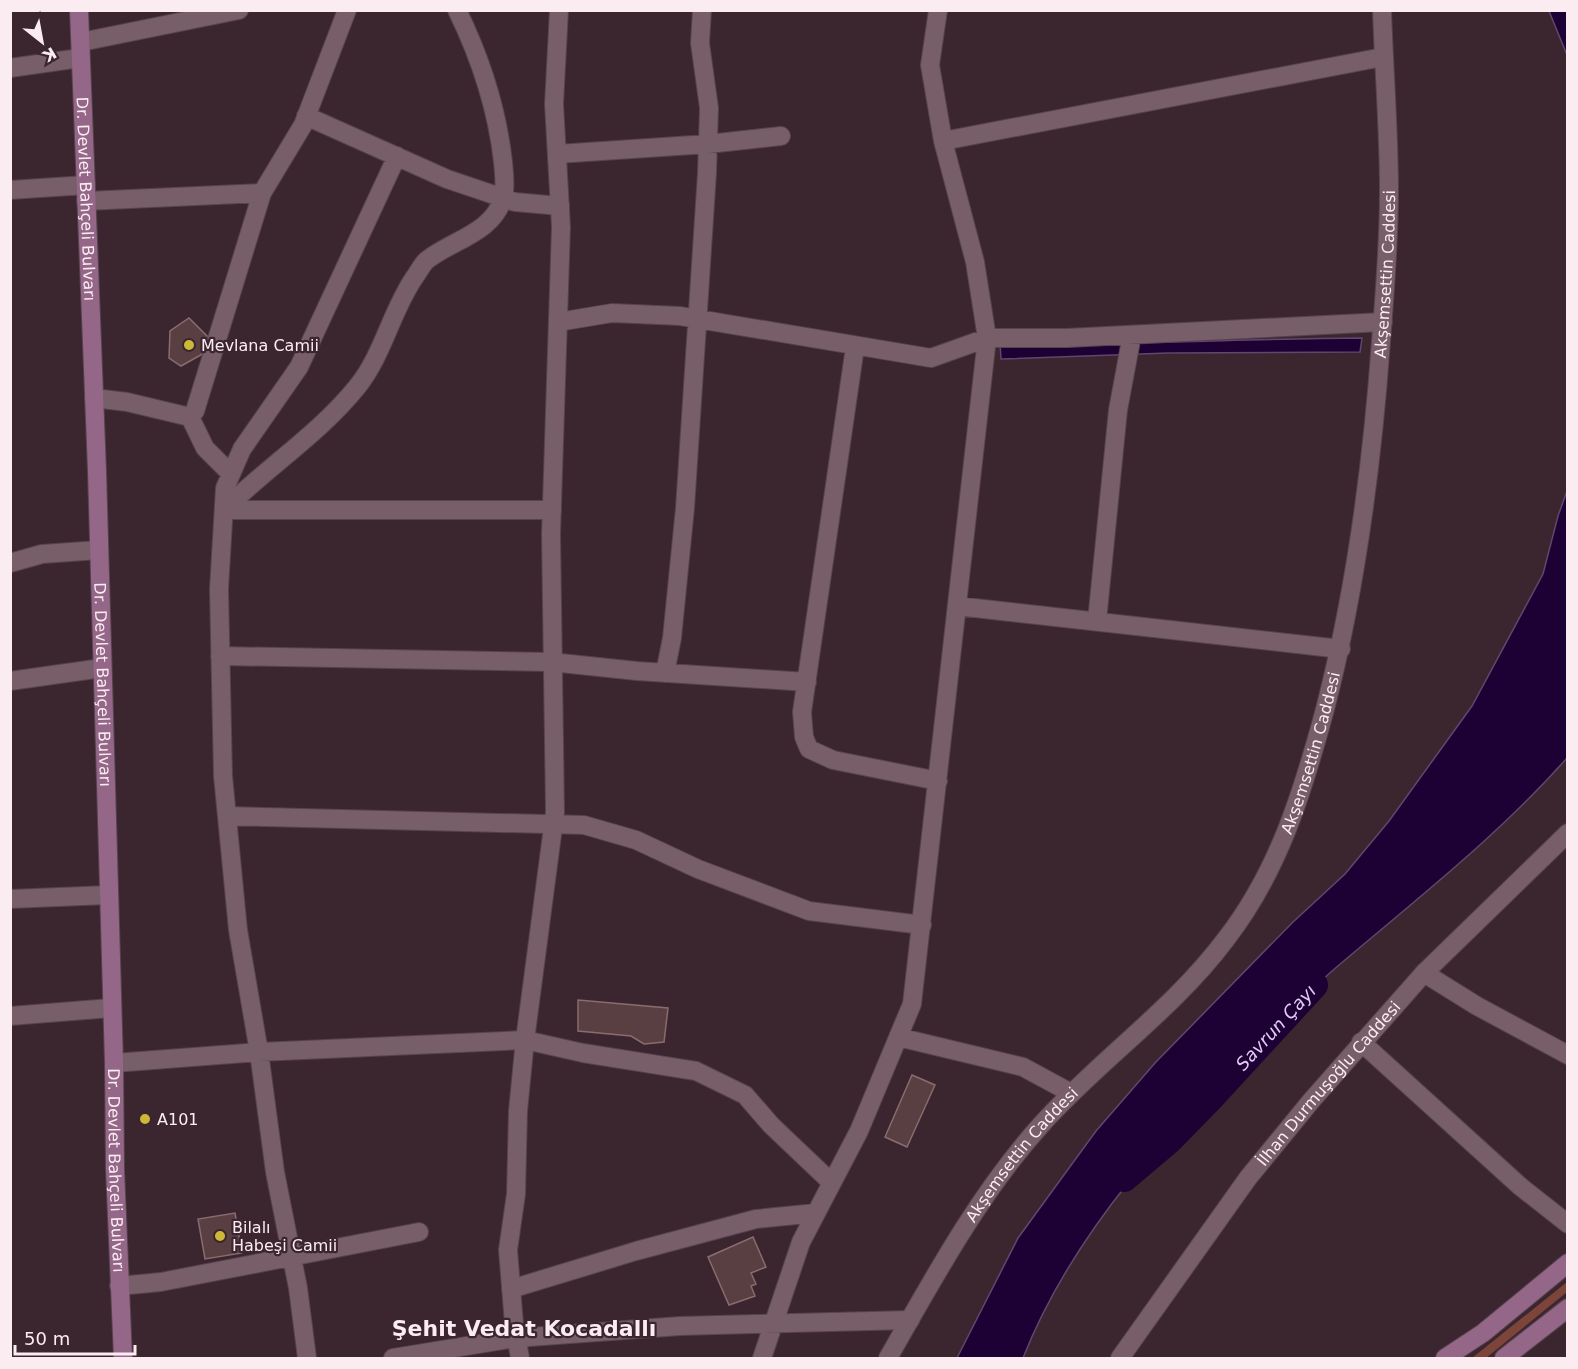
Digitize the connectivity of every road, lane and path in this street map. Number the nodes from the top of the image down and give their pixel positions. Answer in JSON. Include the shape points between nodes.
{"nodes":[{"id":1,"x":79,"y":10,"type":"edge"},
{"id":2,"x":239,"y":10,"type":"edge"},
{"id":3,"x":347,"y":10,"type":"edge"},
{"id":4,"x":457,"y":10,"type":"edge"},
{"id":5,"x":559,"y":10,"type":"edge"},
{"id":6,"x":702,"y":10,"type":"edge"},
{"id":7,"x":938,"y":10,"type":"edge"},
{"id":8,"x":1382,"y":10,"type":"edge"},
{"id":9,"x":80,"y":50,"type":"junction"},
{"id":10,"x":1383,"y":57,"type":"junction"},
{"id":11,"x":10,"y":68,"type":"edge"},
{"id":12,"x":306,"y":116,"type":"junction"},
{"id":13,"x":781,"y":136,"type":"dead end"},
{"id":14,"x":943,"y":141,"type":"junction"},
{"id":15,"x":708,"y":144,"type":"junction"},
{"id":16,"x":557,"y":154,"type":"junction"},
{"id":17,"x":397,"y":156,"type":"junction"},
{"id":18,"x":10,"y":190,"type":"edge"},
{"id":19,"x":86,"y":193,"type":"junction"},
{"id":20,"x":261,"y":193,"type":"junction"},
{"id":21,"x":503,"y":198,"type":"junction"},
{"id":22,"x":560,"y":206,"type":"junction"},
{"id":23,"x":697,"y":319,"type":"junction"},
{"id":24,"x":558,"y":322,"type":"junction"},
{"id":25,"x":1383,"y":322,"type":"junction"},
{"id":26,"x":1132,"y":335,"type":"junction"},
{"id":27,"x":987,"y":338,"type":"junction"},
{"id":28,"x":855,"y":347,"type":"junction"},
{"id":29,"x":94,"y":398,"type":"junction"},
{"id":30,"x":190,"y":417,"type":"junction"},
{"id":31,"x":231,"y":474,"type":"junction"},
{"id":32,"x":224,"y":510,"type":"junction"},
{"id":33,"x":552,"y":510,"type":"junction"},
{"id":34,"x":99,"y":550,"type":"junction"},
{"id":35,"x":10,"y":563,"type":"edge"},
{"id":36,"x":957,"y":606,"type":"junction"},
{"id":37,"x":1097,"y":621,"type":"junction"},
{"id":38,"x":1341,"y":650,"type":"junction"},
{"id":39,"x":220,"y":656,"type":"junction"},
{"id":40,"x":551,"y":662,"type":"junction"},
{"id":41,"x":102,"y":668,"type":"junction"},
{"id":42,"x":665,"y":673,"type":"junction"},
{"id":43,"x":10,"y":681,"type":"edge"},
{"id":44,"x":807,"y":682,"type":"junction"},
{"id":45,"x":938,"y":781,"type":"junction"},
{"id":46,"x":227,"y":816,"type":"junction"},
{"id":47,"x":554,"y":826,"type":"junction"},
{"id":48,"x":1568,"y":833,"type":"edge"},
{"id":49,"x":108,"y":895,"type":"junction"},
{"id":50,"x":10,"y":899,"type":"edge"},
{"id":51,"x":922,"y":925,"type":"junction"},
{"id":52,"x":1424,"y":973,"type":"junction"},
{"id":53,"x":111,"y":1008,"type":"junction"},
{"id":54,"x":10,"y":1016,"type":"edge"},
{"id":55,"x":898,"y":1037,"type":"junction"},
{"id":56,"x":525,"y":1040,"type":"junction"},
{"id":57,"x":1361,"y":1042,"type":"junction"},
{"id":58,"x":259,"y":1052,"type":"junction"},
{"id":59,"x":1568,"y":1055,"type":"edge"},
{"id":60,"x":114,"y":1063,"type":"junction"},
{"id":61,"x":1071,"y":1093,"type":"junction"},
{"id":62,"x":832,"y":1183,"type":"junction"},
{"id":63,"x":816,"y":1214,"type":"junction"},
{"id":64,"x":1568,"y":1224,"type":"edge"},
{"id":65,"x":419,"y":1232,"type":"dead end"},
{"id":66,"x":291,"y":1256,"type":"junction"},
{"id":67,"x":1568,"y":1263,"type":"edge"},
{"id":68,"x":119,"y":1286,"type":"junction"},
{"id":69,"x":511,"y":1289,"type":"junction"},
{"id":70,"x":1568,"y":1308,"type":"edge"},
{"id":71,"x":910,"y":1320,"type":"junction"},
{"id":72,"x":773,"y":1323,"type":"junction"},
{"id":73,"x":516,"y":1338,"type":"junction"},
{"id":74,"x":123,"y":1359,"type":"edge"},
{"id":75,"x":307,"y":1359,"type":"edge"},
{"id":76,"x":393,"y":1359,"type":"edge"},
{"id":77,"x":520,"y":1359,"type":"edge"},
{"id":78,"x":762,"y":1359,"type":"edge"},
{"id":79,"x":888,"y":1359,"type":"edge"},
{"id":80,"x":1120,"y":1359,"type":"edge"},
{"id":81,"x":1445,"y":1359,"type":"edge"},
{"id":82,"x":1504,"y":1359,"type":"edge"}],
"edges":[{"from":1,"to":9,"type":"main road","name":"Dr. Devlet Bahçeli Bulvarı"},
{"from":2,"to":9,"type":"street"},
{"from":3,"to":12,"type":"street"},
{"from":4,"to":21,"type":"street","via":[[485,72],[500,137]]},
{"from":5,"to":16,"type":"street","via":[[554,104]]},
{"from":6,"to":15,"type":"street","via":[[700,42],[710,108]]},
{"from":7,"to":14,"type":"street","via":[[930,65]]},
{"from":8,"to":10,"type":"street","name":"Akşemsettin Caddesi"},
{"from":9,"to":11,"type":"street"},
{"from":9,"to":19,"type":"main road","name":"Dr. Devlet Bahçeli Bulvarı"},
{"from":10,"to":14,"type":"street"},
{"from":10,"to":25,"type":"street","name":"Akşemsettin Caddesi","via":[[1389,196]]},
{"from":12,"to":17,"type":"street"},
{"from":12,"to":20,"type":"street"},
{"from":13,"to":15,"type":"street"},
{"from":14,"to":27,"type":"street","via":[[975,262]]},
{"from":15,"to":16,"type":"street"},
{"from":15,"to":23,"type":"street"},
{"from":16,"to":22,"type":"street"},
{"from":17,"to":21,"type":"street"},
{"from":17,"to":31,"type":"street","via":[[299,367],[242,449]]},
{"from":18,"to":19,"type":"street"},
{"from":19,"to":20,"type":"street"},
{"from":19,"to":29,"type":"main road","name":"Dr. Devlet Bahçeli Bulvarı"},
{"from":20,"to":30,"type":"street"},
{"from":21,"to":22,"type":"street"},
{"from":21,"to":32,"type":"street","via":[[497,211],[476,232],[426,260],[400,298],[359,385],[314,433]]},
{"from":22,"to":24,"type":"street"},
{"from":23,"to":24,"type":"street","via":[[612,313]]},
{"from":23,"to":28,"type":"street"},
{"from":23,"to":42,"type":"street","via":[[685,508]]},
{"from":24,"to":33,"type":"street"},
{"from":25,"to":26,"type":"street"},
{"from":25,"to":38,"type":"street","name":"Akşemsettin Caddesi","via":[[1363,523]]},
{"from":26,"to":27,"type":"street"},
{"from":26,"to":37,"type":"street","via":[[1118,410]]},
{"from":27,"to":28,"type":"street","via":[[931,358]]},
{"from":27,"to":36,"type":"street"},
{"from":28,"to":44,"type":"street"},
{"from":29,"to":30,"type":"street"},
{"from":29,"to":34,"type":"main road","name":"Dr. Devlet Bahçeli Bulvarı"},
{"from":30,"to":31,"type":"street","via":[[205,448]]},
{"from":31,"to":32,"type":"street","via":[[225,488]]},
{"from":32,"to":33,"type":"street"},
{"from":32,"to":39,"type":"street"},
{"from":33,"to":40,"type":"street"},
{"from":34,"to":35,"type":"street","via":[[42,554]]},
{"from":34,"to":41,"type":"main road","name":"Dr. Devlet Bahçeli Bulvarı"},
{"from":36,"to":37,"type":"street"},
{"from":36,"to":45,"type":"street"},
{"from":37,"to":38,"type":"street"},
{"from":38,"to":61,"type":"street","name":"Akşemsettin Caddesi","via":[[1293,820],[1249,906],[1195,976]]},
{"from":39,"to":40,"type":"street"},
{"from":39,"to":46,"type":"street"},
{"from":40,"to":42,"type":"street"},
{"from":40,"to":47,"type":"street"},
{"from":41,"to":43,"type":"street"},
{"from":41,"to":49,"type":"main road","name":"Dr. Devlet Bahçeli Bulvarı"},
{"from":42,"to":44,"type":"street"},
{"from":44,"to":45,"type":"street","via":[[802,712],[809,749],[834,760]]},
{"from":45,"to":51,"type":"street"},
{"from":46,"to":47,"type":"street"},
{"from":46,"to":58,"type":"street","via":[[238,930]]},
{"from":47,"to":51,"type":"street","via":[[584,825],[636,840],[698,869],[809,910]]},
{"from":47,"to":56,"type":"street"},
{"from":48,"to":52,"type":"street","name":"İlhan Durmuşoğlu Caddesi"},
{"from":49,"to":50,"type":"street"},
{"from":49,"to":53,"type":"main road","name":"Dr. Devlet Bahçeli Bulvarı"},
{"from":51,"to":55,"type":"street","via":[[912,1004]]},
{"from":52,"to":57,"type":"street","name":"İlhan Durmuşoğlu Caddesi"},
{"from":52,"to":59,"type":"street"},
{"from":53,"to":54,"type":"street"},
{"from":53,"to":60,"type":"main road","name":"Dr. Devlet Bahçeli Bulvarı"},
{"from":55,"to":61,"type":"street","via":[[1023,1067]]},
{"from":55,"to":62,"type":"street","via":[[860,1131]]},
{"from":56,"to":58,"type":"street"},
{"from":56,"to":62,"type":"street","via":[[696,1071],[745,1095]]},
{"from":56,"to":69,"type":"street","via":[[516,1194],[508,1250]]},
{"from":57,"to":64,"type":"street","via":[[1521,1187]]},
{"from":57,"to":80,"type":"street","name":"İlhan Durmuşoğlu Caddesi","via":[[1248,1178]]},
{"from":58,"to":60,"type":"street"},
{"from":58,"to":66,"type":"street"},
{"from":60,"to":68,"type":"main road","name":"Dr. Devlet Bahçeli Bulvarı"},
{"from":61,"to":71,"type":"street","name":"Akşemsettin Caddesi","via":[[1000,1177]]},
{"from":62,"to":63,"type":"street"},
{"from":63,"to":69,"type":"street","via":[[756,1219]]},
{"from":63,"to":72,"type":"street","via":[[801,1242]]},
{"from":65,"to":66,"type":"street"},
{"from":66,"to":68,"type":"street","via":[[161,1282]]},
{"from":66,"to":75,"type":"street"},
{"from":67,"to":81,"type":"main road"},
{"from":68,"to":74,"type":"main road","name":"Dr. Devlet Bahçeli Bulvarı"},
{"from":69,"to":73,"type":"street"},
{"from":70,"to":82,"type":"main road"},
{"from":71,"to":72,"type":"street"},
{"from":71,"to":79,"type":"street","name":"Akşemsettin Caddesi"},
{"from":72,"to":73,"type":"street"},
{"from":72,"to":78,"type":"street"},
{"from":73,"to":76,"type":"street"},
{"from":73,"to":77,"type":"street"}]}
